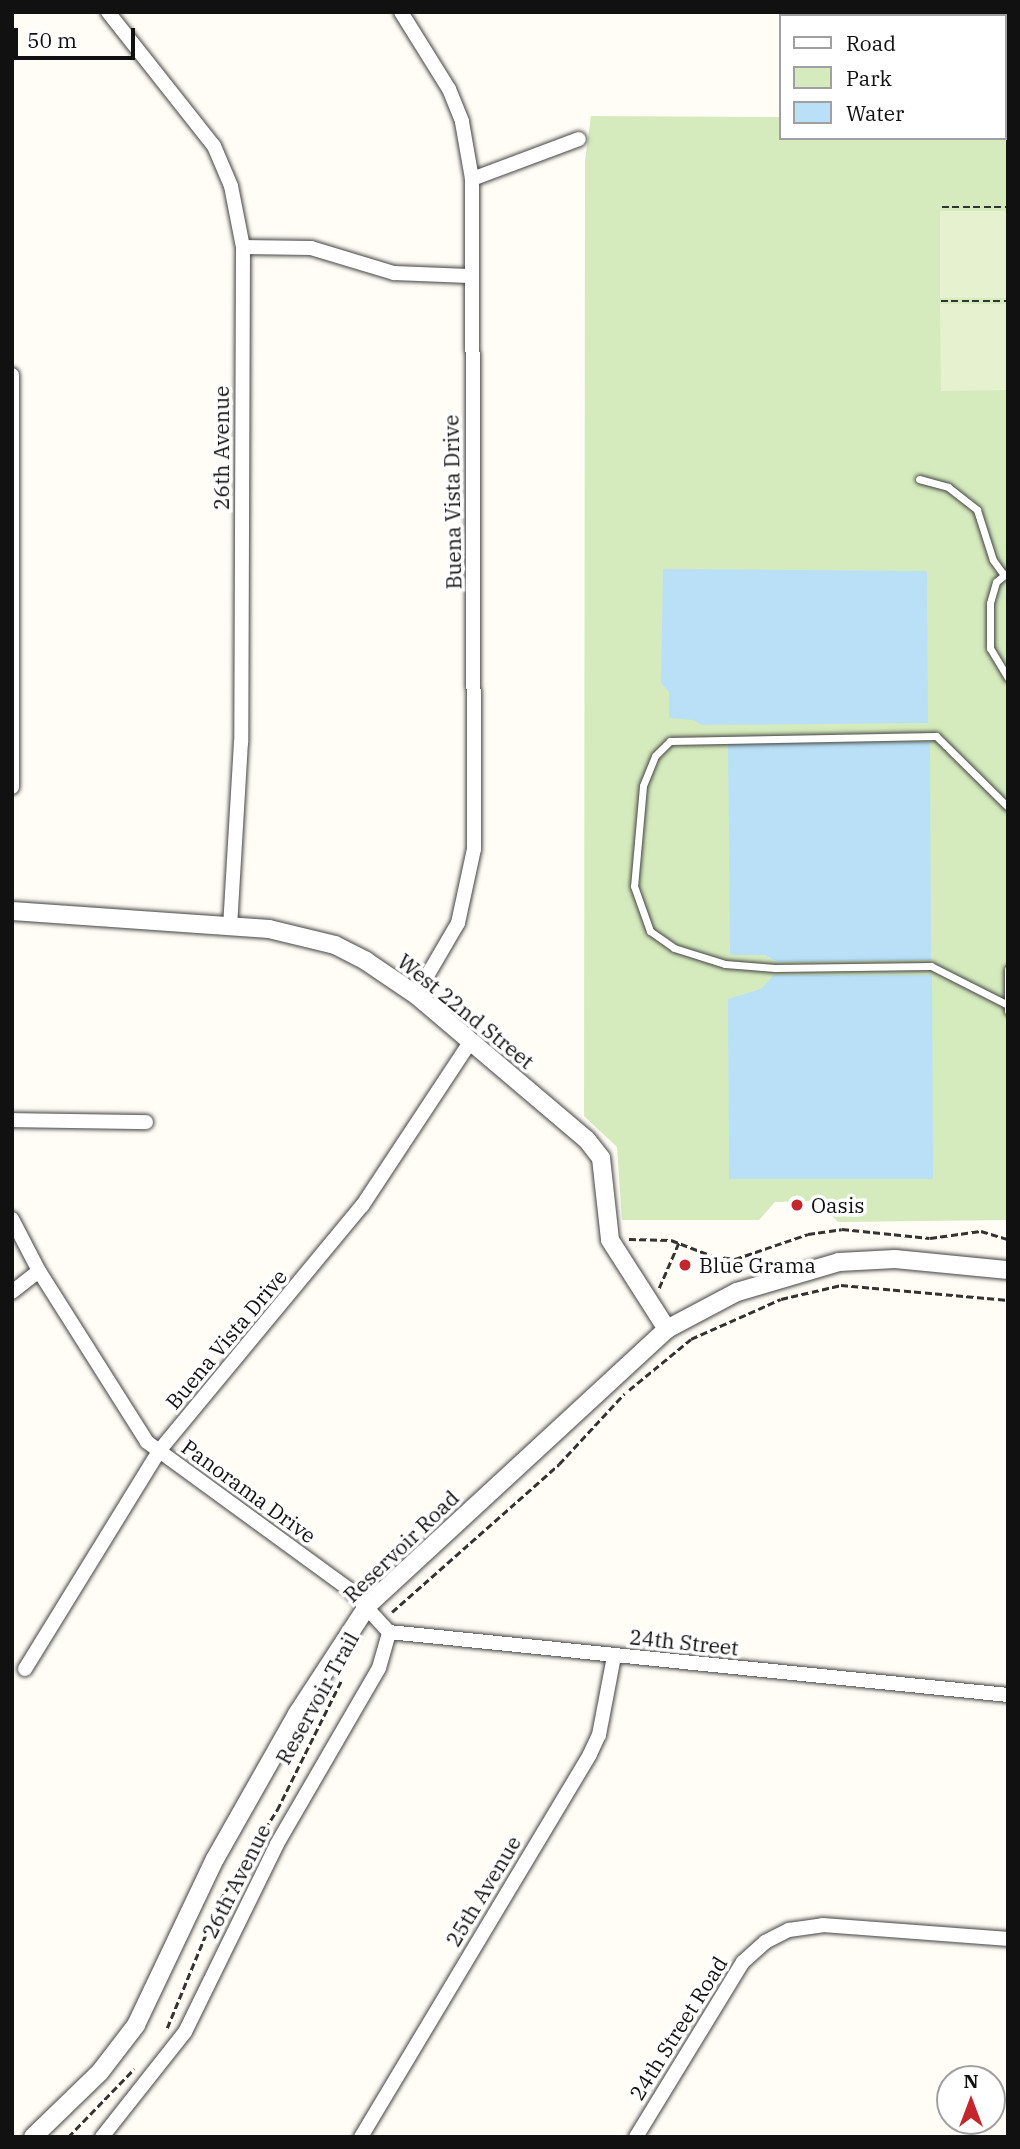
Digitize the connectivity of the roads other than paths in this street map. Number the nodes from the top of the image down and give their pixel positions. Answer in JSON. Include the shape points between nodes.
{"nodes":[{"id":1,"x":108,"y":12,"type":"edge"},
{"id":2,"x":401,"y":12,"type":"edge"},
{"id":3,"x":579,"y":139,"type":"dead end"},
{"id":4,"x":472,"y":179,"type":"junction"},
{"id":5,"x":243,"y":247,"type":"junction"},
{"id":6,"x":469,"y":276,"type":"junction"},
{"id":7,"x":12,"y":375,"type":"edge"},
{"id":8,"x":919,"y":479,"type":"dead end"},
{"id":9,"x":1006,"y":573,"type":"edge"},
{"id":10,"x":1008,"y":678,"type":"edge"},
{"id":11,"x":12,"y":787,"type":"edge"},
{"id":12,"x":1008,"y":807,"type":"edge"},
{"id":13,"x":12,"y":911,"type":"edge"},
{"id":14,"x":230,"y":925,"type":"junction"},
{"id":15,"x":1008,"y":969,"type":"edge"},
{"id":16,"x":416,"y":995,"type":"junction"},
{"id":17,"x":1007,"y":1003,"type":"edge"},
{"id":18,"x":1008,"y":1011,"type":"edge"},
{"id":19,"x":470,"y":1042,"type":"junction"},
{"id":20,"x":12,"y":1120,"type":"edge"},
{"id":21,"x":146,"y":1122,"type":"dead end"},
{"id":22,"x":12,"y":1219,"type":"edge"},
{"id":23,"x":1008,"y":1270,"type":"edge"},
{"id":24,"x":39,"y":1271,"type":"junction"},
{"id":25,"x":12,"y":1292,"type":"edge"},
{"id":26,"x":667,"y":1329,"type":"junction"},
{"id":27,"x":159,"y":1451,"type":"junction"},
{"id":28,"x":368,"y":1605,"type":"junction"},
{"id":29,"x":385,"y":1627,"type":"junction"},
{"id":30,"x":614,"y":1656,"type":"junction"},
{"id":31,"x":25,"y":1669,"type":"dead end"},
{"id":32,"x":1008,"y":1695,"type":"edge"},
{"id":33,"x":1008,"y":1939,"type":"edge"},
{"id":34,"x":33,"y":2137,"type":"edge"},
{"id":35,"x":102,"y":2137,"type":"edge"},
{"id":36,"x":361,"y":2137,"type":"edge"},
{"id":37,"x":636,"y":2137,"type":"edge"}],
"edges":[{"from":1,"to":5,"type":"street","name":"26th Avenue","via":[[214,146],[231,186]]},
{"from":2,"to":4,"type":"street","name":"Buena Vista Drive","via":[[449,89],[462,122]]},
{"from":3,"to":4,"type":"street"},
{"from":4,"to":6,"type":"street","name":"Buena Vista Drive"},
{"from":5,"to":6,"type":"street","via":[[311,248],[394,273]]},
{"from":5,"to":14,"type":"street","name":"26th Avenue","via":[[241,742]]},
{"from":6,"to":16,"type":"street","name":"Buena Vista Drive","via":[[474,849],[458,923]]},
{"from":7,"to":11,"type":"street"},
{"from":8,"to":9,"type":"lane","via":[[948,488],[977,510],[993,560]]},
{"from":9,"to":10,"type":"lane","via":[[990,603],[990,648]]},
{"from":12,"to":17,"type":"lane","via":[[936,736],[670,741],[654,756],[643,786],[634,874],[650,931],[674,948],[725,964],[775,968],[931,967]]},
{"from":13,"to":14,"type":"street","name":"West 22nd Street"},
{"from":14,"to":16,"type":"street","name":"West 22nd Street","via":[[306,935],[335,945]]},
{"from":15,"to":17,"type":"lane"},
{"from":16,"to":19,"type":"street","name":"West 22nd Street"},
{"from":17,"to":18,"type":"lane"},
{"from":19,"to":26,"type":"street","name":"West 22nd Street","via":[[587,1140],[601,1158],[610,1240]]},
{"from":19,"to":27,"type":"street","name":"Buena Vista Drive","via":[[362,1206]]},
{"from":20,"to":21,"type":"street"},
{"from":22,"to":24,"type":"street","name":"Panorama Drive"},
{"from":23,"to":26,"type":"street","name":"Reservoir Road","via":[[895,1259],[839,1262],[737,1292]]},
{"from":24,"to":25,"type":"street"},
{"from":24,"to":27,"type":"street","name":"Panorama Drive","via":[[147,1442]]},
{"from":26,"to":28,"type":"street","name":"Reservoir Road"},
{"from":27,"to":28,"type":"street","name":"Panorama Drive"},
{"from":27,"to":31,"type":"street","name":"Buena Vista Drive"},
{"from":28,"to":29,"type":"street"},
{"from":28,"to":34,"type":"street","name":"Reservoir Road","via":[[297,1714],[215,1859],[136,2025],[100,2071]]},
{"from":29,"to":30,"type":"street","name":"24th Street"},
{"from":29,"to":35,"type":"street","name":"26th Avenue","via":[[367,1690],[277,1844],[185,2032]]},
{"from":30,"to":32,"type":"street","name":"24th Street"},
{"from":30,"to":36,"type":"street","name":"25th Avenue","via":[[599,1735],[590,1754]]},
{"from":33,"to":37,"type":"street","name":"24th Street Road","via":[[823,1925],[777,1936],[743,1962]]}]}
